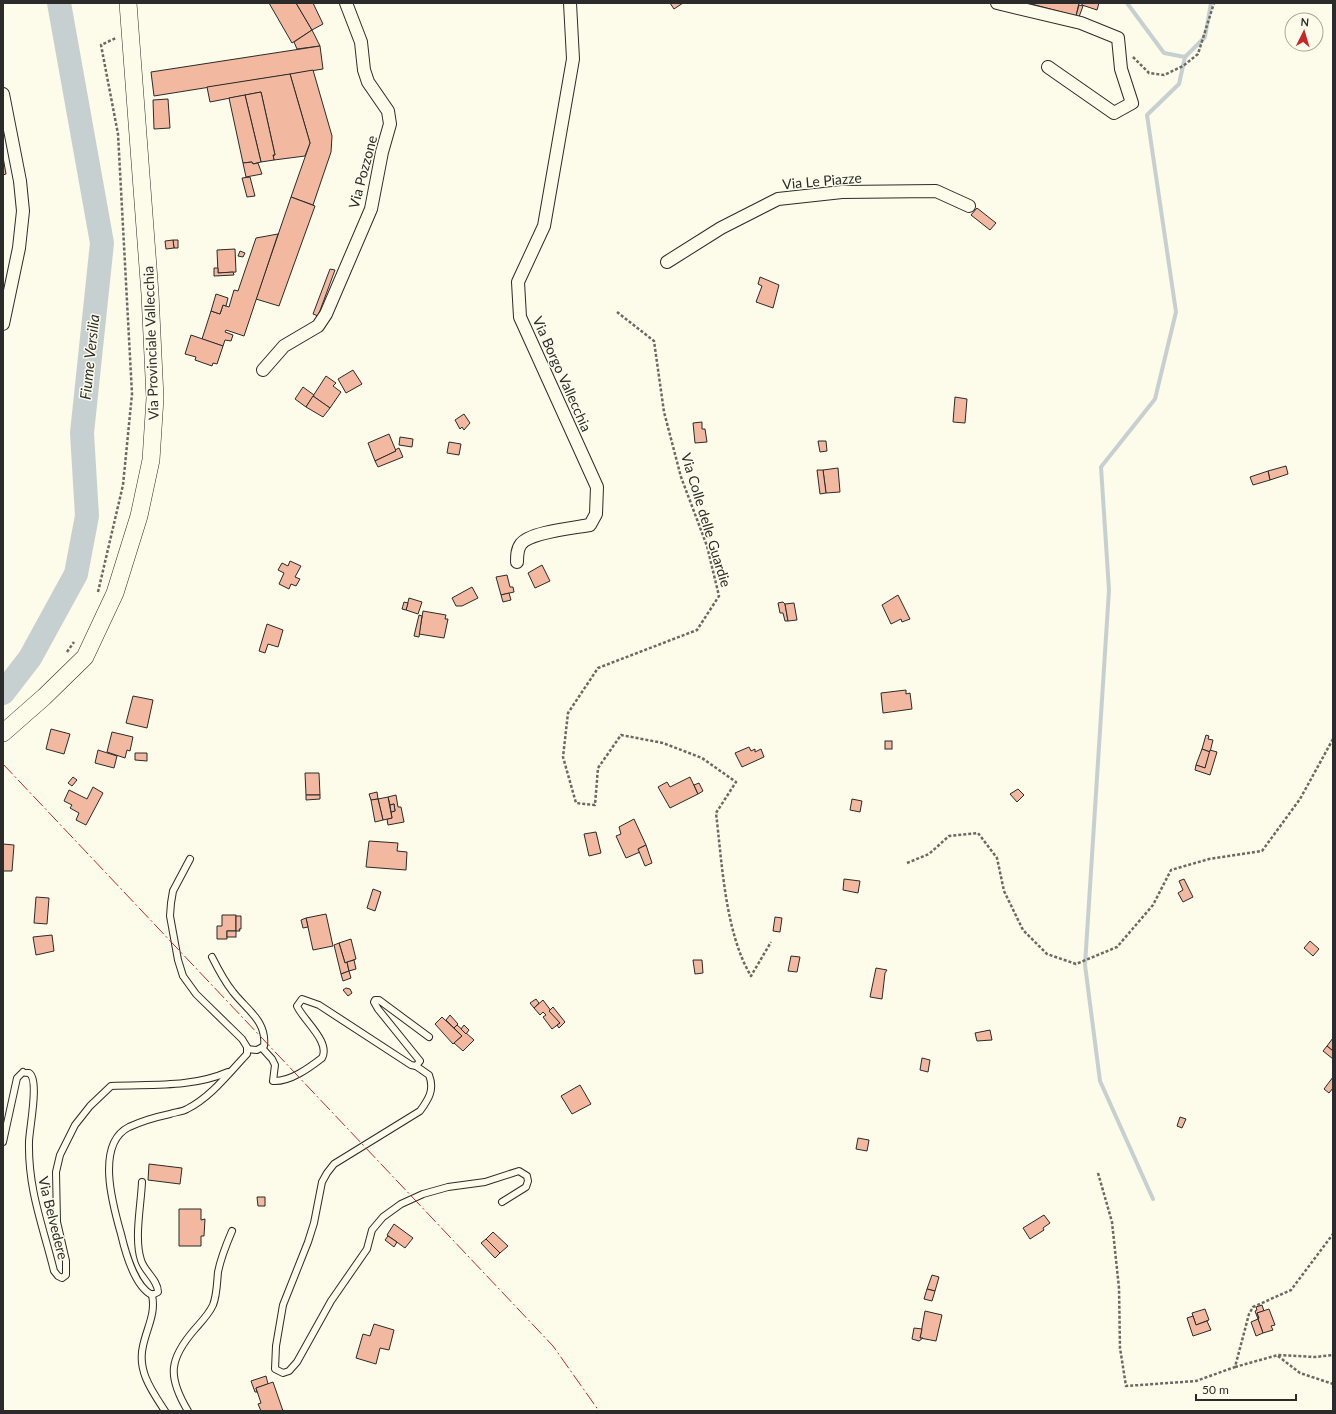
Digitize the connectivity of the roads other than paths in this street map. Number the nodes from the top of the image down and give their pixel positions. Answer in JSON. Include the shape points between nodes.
{"nodes":[{"id":1,"x":128,"y":3,"type":"edge"},
{"id":2,"x":346,"y":3,"type":"edge"},
{"id":3,"x":570,"y":3,"type":"edge"},
{"id":4,"x":997,"y":3,"type":"edge"},
{"id":5,"x":1048,"y":67,"type":"dead end"},
{"id":6,"x":3,"y":94,"type":"edge"},
{"id":7,"x":969,"y":206,"type":"dead end"},
{"id":8,"x":667,"y":262,"type":"dead end"},
{"id":9,"x":3,"y":324,"type":"edge"},
{"id":10,"x":263,"y":370,"type":"dead end"},
{"id":11,"x":517,"y":562,"type":"dead end"},
{"id":12,"x":3,"y":733,"type":"edge"},
{"id":13,"x":190,"y":859,"type":"dead end"},
{"id":14,"x":212,"y":957,"type":"dead end"},
{"id":15,"x":429,"y":1037,"type":"dead end"},
{"id":16,"x":262,"y":1048,"type":"junction"},
{"id":17,"x":247,"y":1049,"type":"junction"},
{"id":18,"x":416,"y":1066,"type":"junction"},
{"id":19,"x":232,"y":1070,"type":"junction"},
{"id":20,"x":3,"y":1142,"type":"edge"},
{"id":21,"x":142,"y":1182,"type":"dead end"},
{"id":22,"x":502,"y":1202,"type":"dead end"},
{"id":23,"x":232,"y":1232,"type":"dead end"},
{"id":24,"x":152,"y":1295,"type":"junction"},
{"id":25,"x":165,"y":1411,"type":"edge"},
{"id":26,"x":188,"y":1411,"type":"edge"}],
"edges":[{"from":1,"to":12,"type":"main road","name":"Via Provinciale Vallecchia","via":[[156,398],[151,460],[140,516],[115,593],[85,656]]},
{"from":2,"to":10,"type":"street","name":"Via Pozzone","via":[[361,42],[368,82],[388,111],[389,132],[382,152],[371,209],[326,314],[318,326],[284,346]]},
{"from":3,"to":11,"type":"street","name":"Via Borgo Vallecchia","via":[[573,58],[544,226],[518,282],[520,317],[597,487],[596,514],[590,525],[526,540],[518,549]]},
{"from":4,"to":5,"type":"street","via":[[1081,23],[1118,38],[1121,69],[1132,103],[1114,112]]},
{"from":6,"to":9,"type":"street","via":[[20,181],[23,212]]},
{"from":7,"to":8,"type":"street","name":"Via Le Piazze","via":[[936,191],[842,192],[778,199],[721,228]]},
{"from":13,"to":17,"type":"lane","via":[[173,891],[171,904],[170,916],[178,960],[183,976],[196,994],[223,1018],[242,1039]]},
{"from":14,"to":16,"type":"lane","via":[[232,992],[263,1028],[266,1035]]},
{"from":15,"to":18,"type":"lane","via":[[379,1000],[375,1000],[378,1009],[416,1055],[420,1063]]},
{"from":16,"to":17,"type":"lane"},
{"from":16,"to":18,"type":"lane","via":[[272,1059],[273,1081],[282,1082],[322,1058],[324,1048],[314,1028],[298,1006],[299,1001],[306,999],[402,1060]]},
{"from":17,"to":19,"type":"lane","via":[[247,1054]]},
{"from":18,"to":22,"type":"lane","via":[[430,1075],[432,1087],[430,1098],[420,1111],[334,1164],[322,1182],[308,1242],[283,1305],[275,1369],[283,1373],[298,1362],[331,1301],[367,1249],[372,1230],[383,1217],[401,1204],[429,1192],[485,1182],[519,1170],[523,1172],[528,1181],[526,1186]]},
{"from":19,"to":20,"type":"lane","name":"Via Belvedere","via":[[213,1078],[173,1085],[111,1086],[90,1106],[75,1125],[60,1155],[56,1172],[57,1222],[66,1261],[66,1275],[62,1278],[54,1271],[30,1177],[29,1142],[35,1092],[29,1073],[23,1072],[17,1078]]},
{"from":19,"to":24,"type":"lane","via":[[214,1089],[187,1109],[128,1127],[113,1144],[110,1153],[112,1202],[127,1257],[142,1287]]},
{"from":21,"to":24,"type":"lane","via":[[138,1245],[141,1260],[157,1285],[158,1292]]},
{"from":23,"to":26,"type":"lane","via":[[221,1257],[214,1303],[209,1314],[176,1355],[175,1385]]},
{"from":24,"to":25,"type":"lane","via":[[153,1315],[142,1347],[142,1364],[147,1384]]}]}
